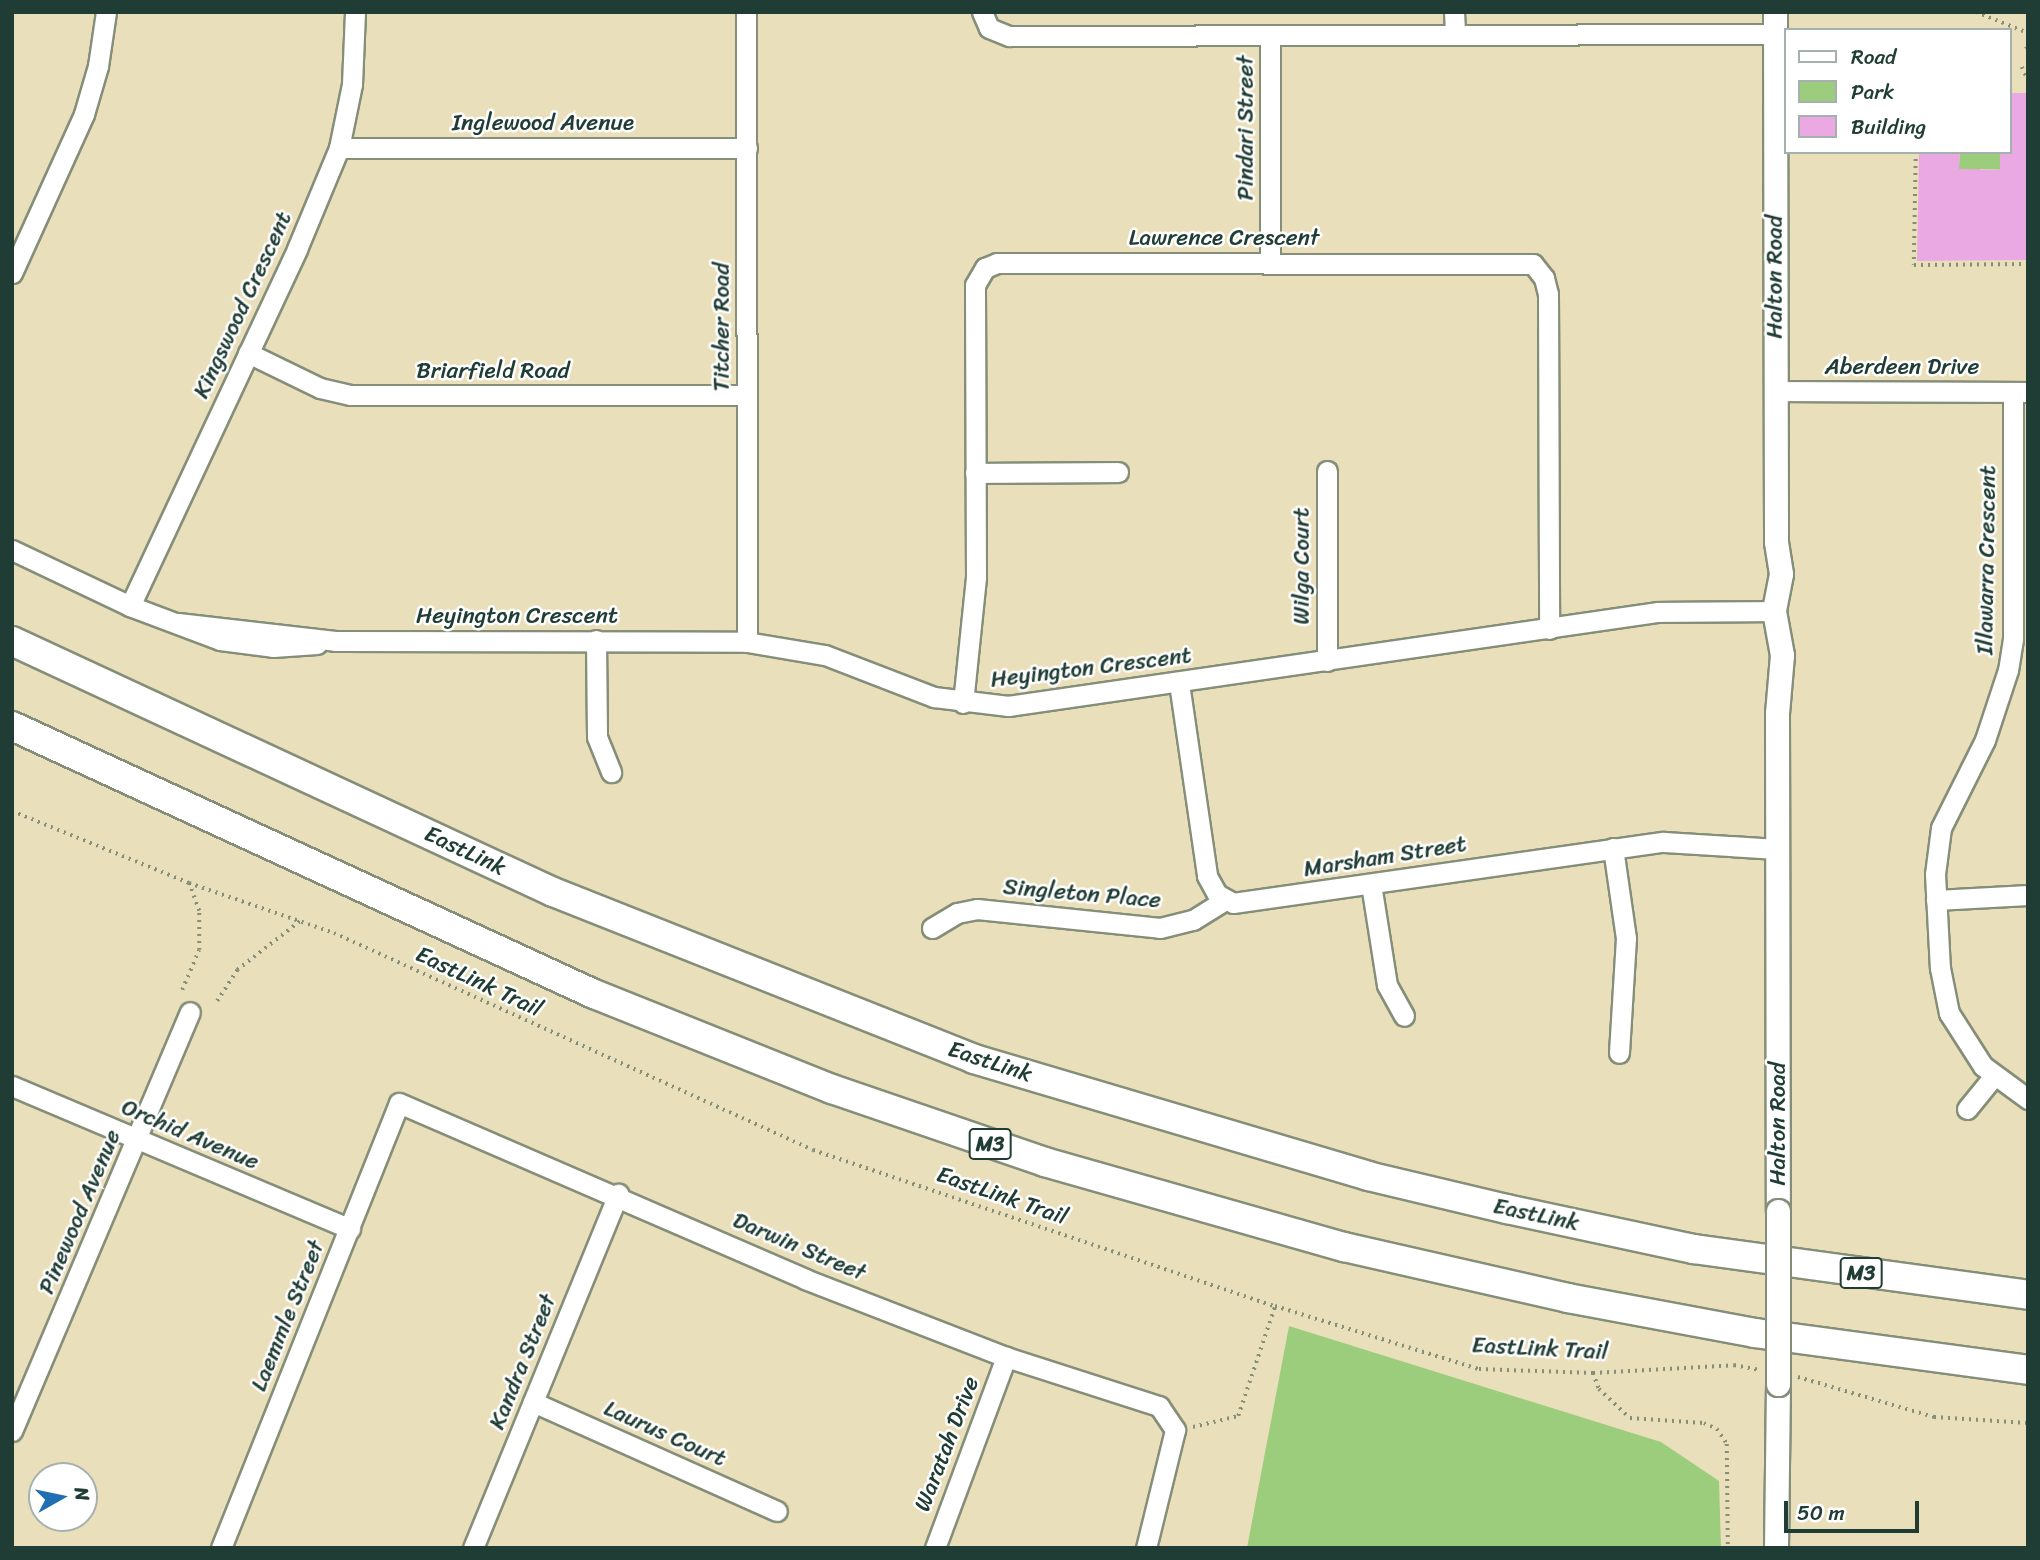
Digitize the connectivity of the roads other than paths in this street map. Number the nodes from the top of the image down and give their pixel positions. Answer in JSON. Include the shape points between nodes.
{"nodes":[{"id":1,"x":106,"y":12,"type":"edge"},
{"id":2,"x":355,"y":12,"type":"edge"},
{"id":3,"x":746,"y":12,"type":"edge"},
{"id":4,"x":982,"y":12,"type":"edge"},
{"id":5,"x":1454,"y":12,"type":"edge"},
{"id":6,"x":1775,"y":23,"type":"edge"},
{"id":7,"x":1455,"y":34,"type":"junction"},
{"id":8,"x":1270,"y":35,"type":"junction"},
{"id":9,"x":339,"y":148,"type":"junction"},
{"id":10,"x":747,"y":148,"type":"junction"},
{"id":11,"x":1270,"y":262,"type":"junction"},
{"id":12,"x":12,"y":274,"type":"edge"},
{"id":13,"x":248,"y":353,"type":"junction"},
{"id":14,"x":1776,"y":391,"type":"junction"},
{"id":15,"x":2021,"y":392,"type":"edge"},
{"id":16,"x":747,"y":395,"type":"junction"},
{"id":17,"x":1327,"y":471,"type":"dead end"},
{"id":18,"x":1118,"y":472,"type":"dead end"},
{"id":19,"x":975,"y":473,"type":"junction"},
{"id":20,"x":12,"y":550,"type":"edge"},
{"id":21,"x":130,"y":606,"type":"junction"},
{"id":22,"x":1768,"y":610,"type":"junction"},
{"id":23,"x":1549,"y":629,"type":"junction"},
{"id":24,"x":596,"y":640,"type":"junction"},
{"id":25,"x":2020,"y":640,"type":"edge"},
{"id":26,"x":12,"y":642,"type":"edge"},
{"id":27,"x":747,"y":642,"type":"junction"},
{"id":28,"x":1326,"y":661,"type":"junction"},
{"id":29,"x":1179,"y":683,"type":"junction"},
{"id":30,"x":963,"y":703,"type":"junction"},
{"id":31,"x":12,"y":726,"type":"edge"},
{"id":32,"x":611,"y":772,"type":"dead end"},
{"id":33,"x":1613,"y":848,"type":"junction"},
{"id":34,"x":1777,"y":849,"type":"junction"},
{"id":35,"x":1371,"y":884,"type":"junction"},
{"id":36,"x":2028,"y":895,"type":"edge"},
{"id":37,"x":1225,"y":900,"type":"junction"},
{"id":38,"x":1937,"y":900,"type":"junction"},
{"id":39,"x":932,"y":928,"type":"dead end"},
{"id":40,"x":190,"y":1012,"type":"dead end"},
{"id":41,"x":1404,"y":1016,"type":"dead end"},
{"id":42,"x":1619,"y":1053,"type":"dead end"},
{"id":43,"x":1993,"y":1077,"type":"junction"},
{"id":44,"x":12,"y":1086,"type":"edge"},
{"id":45,"x":2028,"y":1099,"type":"edge"},
{"id":46,"x":399,"y":1103,"type":"joint"},
{"id":47,"x":1967,"y":1108,"type":"dead end"},
{"id":48,"x":138,"y":1140,"type":"junction"},
{"id":49,"x":618,"y":1194,"type":"junction"},
{"id":50,"x":350,"y":1229,"type":"junction"},
{"id":51,"x":2028,"y":1295,"type":"edge"},
{"id":52,"x":1006,"y":1357,"type":"junction"},
{"id":53,"x":2028,"y":1370,"type":"edge"},
{"id":54,"x":18,"y":1400,"type":"edge"},
{"id":55,"x":533,"y":1402,"type":"junction"},
{"id":56,"x":12,"y":1431,"type":"edge"},
{"id":57,"x":777,"y":1511,"type":"dead end"},
{"id":58,"x":221,"y":1548,"type":"edge"},
{"id":59,"x":473,"y":1548,"type":"edge"},
{"id":60,"x":934,"y":1548,"type":"edge"},
{"id":61,"x":1146,"y":1548,"type":"edge"},
{"id":62,"x":1776,"y":1548,"type":"edge"}],
"edges":[{"from":1,"to":12,"type":"street","via":[[98,66],[84,114]]},
{"from":2,"to":9,"type":"street","name":"Kingswood Crescent","via":[[352,84]]},
{"from":3,"to":10,"type":"street","name":"Titcher Road"},
{"from":4,"to":8,"type":"street","via":[[989,28],[1004,35]]},
{"from":5,"to":7,"type":"street"},
{"from":6,"to":7,"type":"street"},
{"from":6,"to":14,"type":"main road","name":"Halton Road"},
{"from":7,"to":8,"type":"street"},
{"from":8,"to":11,"type":"street","name":"Pindari Street"},
{"from":9,"to":10,"type":"street","name":"Inglewood Avenue"},
{"from":9,"to":13,"type":"street","name":"Kingswood Crescent"},
{"from":10,"to":16,"type":"street","name":"Titcher Road"},
{"from":11,"to":19,"type":"street","name":"Lawrence Crescent","via":[[997,263],[985,268],[976,279],[975,292]]},
{"from":11,"to":23,"type":"street","name":"Lawrence Crescent","via":[[1520,262],[1537,267],[1548,294]]},
{"from":13,"to":16,"type":"street","name":"Briarfield Road","via":[[320,388],[350,396]]},
{"from":13,"to":21,"type":"street","name":"Kingswood Crescent"},
{"from":14,"to":15,"type":"street","name":"Aberdeen Drive"},
{"from":14,"to":22,"type":"main road","name":"Halton Road","via":[[1776,542],[1781,574]]},
{"from":15,"to":25,"type":"street","name":"Illawarra Crescent"},
{"from":16,"to":27,"type":"street","name":"Titcher Road"},
{"from":17,"to":28,"type":"street","name":"Wilga Court"},
{"from":18,"to":19,"type":"street"},
{"from":19,"to":30,"type":"street","name":"Lawrence Crescent","via":[[976,577]]},
{"from":20,"to":21,"type":"street","name":"Heyington Crescent"},
{"from":21,"to":24,"type":"street","name":"Heyington Crescent","via":[[178,623],[335,641]]},
{"from":22,"to":23,"type":"street","name":"Heyington Crescent","via":[[1674,611]]},
{"from":22,"to":34,"type":"main road","name":"Halton Road","via":[[1782,655],[1777,701]]},
{"from":23,"to":28,"type":"street","name":"Heyington Crescent"},
{"from":24,"to":27,"type":"street","name":"Heyington Crescent"},
{"from":24,"to":32,"type":"street","via":[[598,745]]},
{"from":25,"to":38,"type":"street","name":"Illawarra Crescent","via":[[1994,716],[1941,828],[1935,860]]},
{"from":26,"to":51,"type":"highway","name":"EastLink","number":"M3","via":[[553,892],[974,1059],[1368,1175],[1507,1209],[1694,1248]]},
{"from":27,"to":30,"type":"street","name":"Heyington Crescent","via":[[825,655],[911,690]]},
{"from":28,"to":29,"type":"street","name":"Heyington Crescent"},
{"from":29,"to":30,"type":"street","name":"Heyington Crescent","via":[[1034,704]]},
{"from":29,"to":37,"type":"street","via":[[1207,876]]},
{"from":31,"to":53,"type":"highway","number":"M3","via":[[594,994],[832,1089],[1045,1162],[1344,1247],[1568,1298],[1755,1333]]},
{"from":33,"to":34,"type":"street","name":"Marsham Street","via":[[1664,842]]},
{"from":33,"to":35,"type":"street","name":"Marsham Street"},
{"from":33,"to":42,"type":"street","via":[[1626,939]]},
{"from":34,"to":62,"type":"main road","name":"Halton Road","bridge":true,"via":[[1782,1378]]},
{"from":35,"to":37,"type":"street","name":"Marsham Street","via":[[1251,902]]},
{"from":35,"to":41,"type":"street","via":[[1387,985]]},
{"from":36,"to":38,"type":"street"},
{"from":37,"to":39,"type":"street","name":"Singleton Place","via":[[1194,920],[1160,928],[977,909],[957,913]]},
{"from":38,"to":43,"type":"street","name":"Illawarra Crescent","via":[[1946,1003],[1965,1043]]},
{"from":40,"to":48,"type":"street","name":"Pinewood Avenue"},
{"from":43,"to":45,"type":"street","name":"Illawarra Crescent"},
{"from":43,"to":47,"type":"street"},
{"from":44,"to":48,"type":"street","name":"Orchid Avenue"},
{"from":46,"to":49,"type":"street","name":"Darwin Street"},
{"from":46,"to":50,"type":"street","name":"Laemmle Street"},
{"from":48,"to":50,"type":"street","name":"Orchid Avenue"},
{"from":48,"to":54,"type":"street","name":"Pinewood Avenue"},
{"from":49,"to":52,"type":"street","name":"Darwin Street","via":[[805,1279]]},
{"from":49,"to":55,"type":"street","name":"Kandra Street"},
{"from":50,"to":58,"type":"street","name":"Laemmle Street"},
{"from":52,"to":60,"type":"street","name":"Waratah Drive"},
{"from":52,"to":61,"type":"street","name":"Darwin Street","via":[[1159,1406],[1185,1428]]},
{"from":54,"to":56,"type":"street","name":"Pinewood Avenue"},
{"from":55,"to":57,"type":"street","name":"Laurus Court"},
{"from":55,"to":59,"type":"street","name":"Kandra Street"}]}
